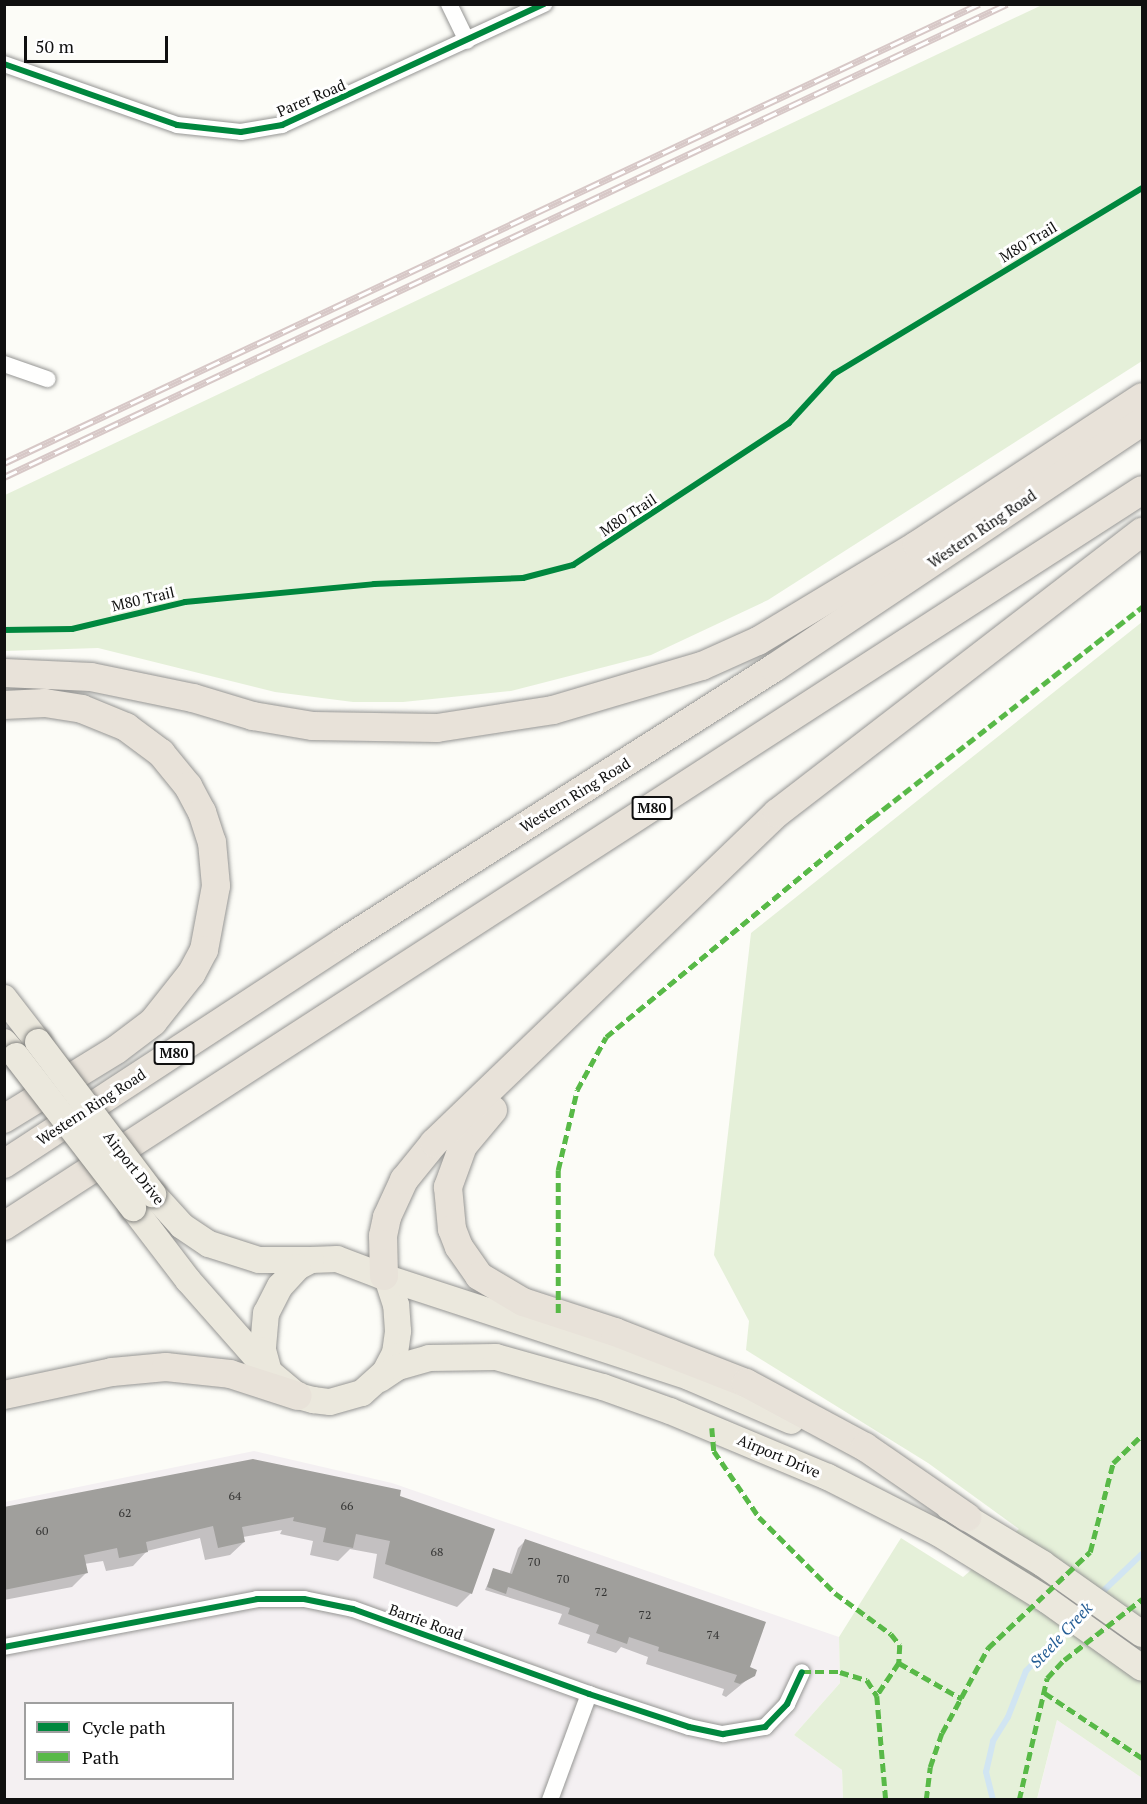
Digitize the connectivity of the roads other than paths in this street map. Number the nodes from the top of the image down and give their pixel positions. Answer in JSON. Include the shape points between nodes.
{"nodes":[{"id":1,"x":450,"y":4,"type":"edge"},
{"id":2,"x":544,"y":4,"type":"edge"},
{"id":3,"x":467,"y":40,"type":"junction"},
{"id":4,"x":6,"y":65,"type":"edge"},
{"id":5,"x":4,"y":364,"type":"edge"},
{"id":6,"x":47,"y":379,"type":"dead end"},
{"id":7,"x":1143,"y":397,"type":"edge"},
{"id":8,"x":1143,"y":422,"type":"edge"},
{"id":9,"x":1143,"y":490,"type":"edge"},
{"id":10,"x":1143,"y":532,"type":"edge"},
{"id":11,"x":4,"y":673,"type":"edge"},
{"id":12,"x":4,"y":705,"type":"edge"},
{"id":13,"x":628,"y":958,"type":"junction"},
{"id":14,"x":4,"y":998,"type":"edge"},
{"id":15,"x":10,"y":1049,"type":"edge"},
{"id":16,"x":4,"y":1119,"type":"edge"},
{"id":17,"x":4,"y":1164,"type":"edge"},
{"id":18,"x":143,"y":1201,"type":"junction"},
{"id":19,"x":4,"y":1226,"type":"edge"},
{"id":20,"x":312,"y":1260,"type":"junction"},
{"id":21,"x":386,"y":1277,"type":"junction"},
{"id":22,"x":269,"y":1372,"type":"junction"},
{"id":23,"x":380,"y":1379,"type":"junction"},
{"id":24,"x":4,"y":1395,"type":"edge"},
{"id":25,"x":298,"y":1396,"type":"junction"},
{"id":26,"x":967,"y":1517,"type":"junction"},
{"id":27,"x":1143,"y":1634,"type":"edge"},
{"id":28,"x":4,"y":1647,"type":"edge"},
{"id":29,"x":1143,"y":1668,"type":"edge"},
{"id":30,"x":802,"y":1672,"type":"dead end"},
{"id":31,"x":589,"y":1694,"type":"junction"},
{"id":32,"x":550,"y":1800,"type":"edge"}],
"edges":[{"from":1,"to":3,"type":"street"},
{"from":2,"to":3,"type":"street","name":"Parer Road"},
{"from":3,"to":4,"type":"street","name":"Parer Road","via":[[282,125],[241,132],[177,125]]},
{"from":5,"to":6,"type":"street"},
{"from":7,"to":11,"type":"highway","via":[[917,545],[758,641],[702,666],[563,708],[437,728],[324,726],[253,716],[193,698],[92,677]]},
{"from":8,"to":17,"type":"highway","name":"Western Ring Road","number":"M80","via":[[774,668],[343,942]]},
{"from":9,"to":19,"type":"highway","number":"M80"},
{"from":10,"to":13,"type":"highway","via":[[777,813]]},
{"from":12,"to":16,"type":"highway","via":[[45,703],[82,709],[126,727],[161,753],[188,786],[202,812],[212,842],[216,886],[204,950],[191,974],[153,1022],[116,1050]]},
{"from":13,"to":21,"type":"highway","via":[[417,1162],[387,1217],[383,1236]]},
{"from":13,"to":26,"type":"highway","via":[[463,1146],[448,1187],[448,1209],[459,1247],[479,1276],[506,1294],[746,1383],[865,1447]]},
{"from":14,"to":18,"type":"main road","name":"Airport Drive","bridge":true,"via":[[38,1042]]},
{"from":15,"to":18,"type":"main road","name":"Airport Drive","bridge":true},
{"from":18,"to":20,"type":"main road","name":"Airport Drive","via":[[218,1248],[259,1260]]},
{"from":18,"to":22,"type":"main road","name":"Airport Drive","via":[[188,1280]]},
{"from":20,"to":21,"type":"main road","via":[[353,1262]]},
{"from":20,"to":22,"type":"main road","via":[[291,1272],[269,1305],[263,1342]]},
{"from":21,"to":23,"type":"main road","via":[[396,1305],[397,1345]]},
{"from":21,"to":26,"type":"main road","via":[[608,1348],[733,1395],[856,1453]]},
{"from":22,"to":25,"type":"main road"},
{"from":23,"to":25,"type":"main road","via":[[347,1399],[330,1402]]},
{"from":23,"to":29,"type":"main road","name":"Airport Drive","via":[[411,1362],[453,1355],[496,1357],[603,1387],[749,1442],[898,1511],[981,1558]]},
{"from":24,"to":25,"type":"highway","via":[[112,1372],[166,1367],[230,1374]]},
{"from":26,"to":27,"type":"main road"},
{"from":28,"to":31,"type":"street","name":"Barrie Road","via":[[257,1599],[304,1599],[353,1609]]},
{"from":30,"to":31,"type":"street","name":"Barrie Road","via":[[787,1704],[765,1726],[723,1734],[689,1727]]},
{"from":31,"to":32,"type":"street"}]}
